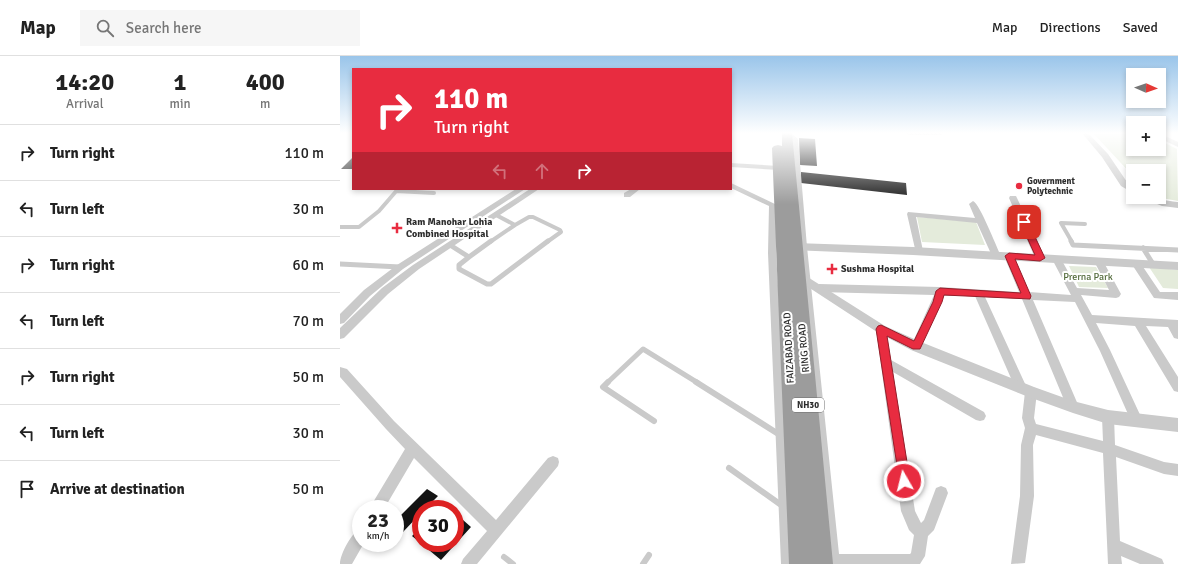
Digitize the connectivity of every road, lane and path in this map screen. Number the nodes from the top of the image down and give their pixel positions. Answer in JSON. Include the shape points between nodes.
{"nodes":[{"id":1,"x":781,"y":157,"type":"edge"},
{"id":2,"x":785,"y":157,"type":"edge"},
{"id":3,"x":1105,"y":157,"type":"edge"},
{"id":4,"x":732,"y":165,"type":"edge"},
{"id":5,"x":779,"y":168,"type":"junction"},
{"id":6,"x":732,"y":185,"type":"edge"},
{"id":7,"x":1126,"y":186,"type":"edge"},
{"id":8,"x":397,"y":190,"type":"edge"},
{"id":9,"x":519,"y":190,"type":"edge"},
{"id":10,"x":534,"y":190,"type":"edge"},
{"id":11,"x":635,"y":190,"type":"edge"},
{"id":12,"x":434,"y":193,"type":"dead end"},
{"id":13,"x":628,"y":195,"type":"dead end"},
{"id":14,"x":1013,"y":198,"type":"dead end"},
{"id":15,"x":776,"y":203,"type":"junction"},
{"id":16,"x":973,"y":204,"type":"dead end"},
{"id":17,"x":1165,"y":204,"type":"edge"},
{"id":18,"x":1178,"y":206,"type":"edge"},
{"id":19,"x":496,"y":215,"type":"junction"},
{"id":20,"x":981,"y":221,"type":"junction"},
{"id":21,"x":1085,"y":224,"type":"dead end"},
{"id":22,"x":515,"y":225,"type":"junction"},
{"id":23,"x":340,"y":227,"type":"edge"},
{"id":24,"x":450,"y":246,"type":"junction"},
{"id":25,"x":788,"y":246,"type":"junction"},
{"id":26,"x":1143,"y":248,"type":"junction"},
{"id":27,"x":1178,"y":250,"type":"edge"},
{"id":28,"x":919,"y":252,"type":"junction"},
{"id":29,"x":996,"y":256,"type":"junction"},
{"id":30,"x":1009,"y":256,"type":"junction"},
{"id":31,"x":469,"y":257,"type":"junction"},
{"id":32,"x":1040,"y":258,"type":"junction"},
{"id":33,"x":1057,"y":259,"type":"junction"},
{"id":34,"x":1099,"y":261,"type":"junction"},
{"id":35,"x":1136,"y":263,"type":"junction"},
{"id":36,"x":340,"y":264,"type":"edge"},
{"id":37,"x":1153,"y":264,"type":"junction"},
{"id":38,"x":1178,"y":266,"type":"edge"},
{"id":39,"x":400,"y":268,"type":"junction"},
{"id":40,"x":806,"y":280,"type":"junction"},
{"id":41,"x":819,"y":288,"type":"junction"},
{"id":42,"x":940,"y":291,"type":"junction"},
{"id":43,"x":978,"y":293,"type":"junction"},
{"id":44,"x":1076,"y":295,"type":"junction"},
{"id":45,"x":1027,"y":296,"type":"junction"},
{"id":46,"x":1178,"y":296,"type":"edge"},
{"id":47,"x":1089,"y":319,"type":"junction"},
{"id":48,"x":340,"y":320,"type":"edge"},
{"id":49,"x":1138,"y":322,"type":"junction"},
{"id":50,"x":1175,"y":324,"type":"edge"},
{"id":51,"x":881,"y":329,"type":"junction"},
{"id":52,"x":340,"y":335,"type":"edge"},
{"id":53,"x":1178,"y":335,"type":"edge"},
{"id":54,"x":916,"y":346,"type":"junction"},
{"id":55,"x":885,"y":362,"type":"junction"},
{"id":56,"x":340,"y":372,"type":"edge"},
{"id":57,"x":1178,"y":387,"type":"edge"},
{"id":58,"x":1026,"y":390,"type":"junction"},
{"id":59,"x":1073,"y":407,"type":"junction"},
{"id":60,"x":980,"y":416,"type":"dead end"},
{"id":61,"x":1108,"y":417,"type":"junction"},
{"id":62,"x":1136,"y":419,"type":"junction"},
{"id":63,"x":654,"y":421,"type":"dead end"},
{"id":64,"x":1178,"y":425,"type":"edge"},
{"id":65,"x":1031,"y":428,"type":"junction"},
{"id":66,"x":781,"y":436,"type":"junction"},
{"id":67,"x":414,"y":449,"type":"junction"},
{"id":68,"x":1109,"y":449,"type":"junction"},
{"id":69,"x":553,"y":462,"type":"dead end"},
{"id":70,"x":729,"y":468,"type":"dead end"},
{"id":71,"x":1178,"y":470,"type":"edge"},
{"id":72,"x":941,"y":493,"type":"dead end"},
{"id":73,"x":381,"y":500,"type":"edge"},
{"id":74,"x":785,"y":507,"type":"junction"},
{"id":75,"x":496,"y":530,"type":"junction"},
{"id":76,"x":921,"y":533,"type":"junction"},
{"id":77,"x":1113,"y":545,"type":"junction"},
{"id":78,"x":352,"y":550,"type":"edge"},
{"id":79,"x":649,"y":555,"type":"dead end"},
{"id":80,"x":504,"y":557,"type":"dead end"},
{"id":81,"x":829,"y":563,"type":"edge"},
{"id":82,"x":913,"y":563,"type":"edge"},
{"id":83,"x":1018,"y":563,"type":"edge"},
{"id":84,"x":344,"y":564,"type":"edge"},
{"id":85,"x":468,"y":564,"type":"edge"},
{"id":86,"x":513,"y":564,"type":"edge"},
{"id":87,"x":643,"y":564,"type":"edge"},
{"id":88,"x":788,"y":564,"type":"edge"},
{"id":89,"x":801,"y":564,"type":"edge"},
{"id":90,"x":1115,"y":564,"type":"edge"},
{"id":91,"x":1157,"y":564,"type":"edge"}],
"edges":[{"from":1,"to":5,"type":"highway","name":"FAIZABAD ROAD","number":"NH30"},
{"from":2,"to":25,"type":"highway","name":"RING ROAD","number":"NH30"},
{"from":3,"to":7,"type":"street"},
{"from":4,"to":5,"type":"street"},
{"from":5,"to":15,"type":"highway","name":"FAIZABAD ROAD","number":"NH30"},
{"from":6,"to":15,"type":"street"},
{"from":8,"to":12,"type":"lane"},
{"from":8,"to":23,"type":"lane","via":[[379,211],[359,227]]},
{"from":9,"to":39,"type":"street"},
{"from":10,"to":19,"type":"street"},
{"from":11,"to":13,"type":"street"},
{"from":14,"to":32,"type":"street"},
{"from":15,"to":25,"type":"highway","name":"FAIZABAD ROAD","number":"NH30"},
{"from":16,"to":20,"type":"street"},
{"from":17,"to":18,"type":"street"},
{"from":19,"to":22,"type":"lane"},
{"from":19,"to":24,"type":"street"},
{"from":20,"to":28,"type":"street","via":[[911,214]]},
{"from":20,"to":29,"type":"street"},
{"from":21,"to":26,"type":"lane","via":[[1061,222],[1073,245]]},
{"from":22,"to":31,"type":"lane"},
{"from":22,"to":31,"type":"lane","via":[[533,217],[561,232],[491,284],[459,269]]},
{"from":24,"to":31,"type":"lane"},
{"from":24,"to":52,"type":"street","via":[[416,267],[385,291]]},
{"from":25,"to":28,"type":"street"},
{"from":25,"to":40,"type":"street"},
{"from":25,"to":66,"type":"street"},
{"from":25,"to":81,"type":"highway","name":"RING ROAD","number":"NH30"},
{"from":25,"to":89,"type":"highway","name":"FAIZABAD ROAD","number":"NH30"},
{"from":26,"to":27,"type":"lane"},
{"from":26,"to":37,"type":"lane"},
{"from":28,"to":29,"type":"street"},
{"from":29,"to":30,"type":"street"},
{"from":30,"to":32,"type":"street"},
{"from":30,"to":45,"type":"street"},
{"from":32,"to":33,"type":"street"},
{"from":33,"to":34,"type":"street"},
{"from":33,"to":44,"type":"street"},
{"from":34,"to":35,"type":"street"},
{"from":34,"to":44,"type":"street","via":[[1116,294]]},
{"from":35,"to":37,"type":"street"},
{"from":35,"to":46,"type":"street","via":[[1157,295]]},
{"from":36,"to":39,"type":"lane"},
{"from":37,"to":38,"type":"street"},
{"from":39,"to":48,"type":"street","via":[[367,293]]},
{"from":40,"to":41,"type":"street"},
{"from":40,"to":81,"type":"street"},
{"from":41,"to":42,"type":"street"},
{"from":41,"to":51,"type":"street"},
{"from":42,"to":43,"type":"street"},
{"from":42,"to":54,"type":"street"},
{"from":43,"to":45,"type":"street"},
{"from":43,"to":58,"type":"street"},
{"from":44,"to":45,"type":"street"},
{"from":44,"to":47,"type":"street"},
{"from":45,"to":59,"type":"street"},
{"from":47,"to":49,"type":"street"},
{"from":47,"to":62,"type":"street"},
{"from":49,"to":50,"type":"street"},
{"from":49,"to":57,"type":"street"},
{"from":50,"to":53,"type":"street"},
{"from":51,"to":54,"type":"street"},
{"from":51,"to":55,"type":"street"},
{"from":54,"to":58,"type":"street"},
{"from":55,"to":60,"type":"street"},
{"from":55,"to":76,"type":"street","via":[[908,511]]},
{"from":56,"to":67,"type":"street","via":[[343,372]]},
{"from":58,"to":59,"type":"street"},
{"from":58,"to":65,"type":"street"},
{"from":59,"to":61,"type":"street"},
{"from":61,"to":62,"type":"street"},
{"from":61,"to":68,"type":"street"},
{"from":62,"to":64,"type":"street"},
{"from":63,"to":66,"type":"lane","via":[[604,387],[643,349]]},
{"from":65,"to":68,"type":"street"},
{"from":65,"to":83,"type":"street","via":[[1027,445],[1027,496]]},
{"from":66,"to":74,"type":"street"},
{"from":67,"to":73,"type":"street","via":[[407,456]]},
{"from":67,"to":75,"type":"street"},
{"from":68,"to":71,"type":"street","via":[[1164,468]]},
{"from":68,"to":77,"type":"street"},
{"from":69,"to":75,"type":"street"},
{"from":70,"to":74,"type":"lane"},
{"from":72,"to":76,"type":"street","via":[[929,525]]},
{"from":74,"to":88,"type":"street"},
{"from":75,"to":85,"type":"street"},
{"from":76,"to":82,"type":"street","via":[[918,556]]},
{"from":77,"to":90,"type":"street"},
{"from":77,"to":91,"type":"street"},
{"from":78,"to":84,"type":"street"},
{"from":79,"to":87,"type":"lane"},
{"from":80,"to":86,"type":"lane"},
{"from":81,"to":82,"type":"street"}]}
